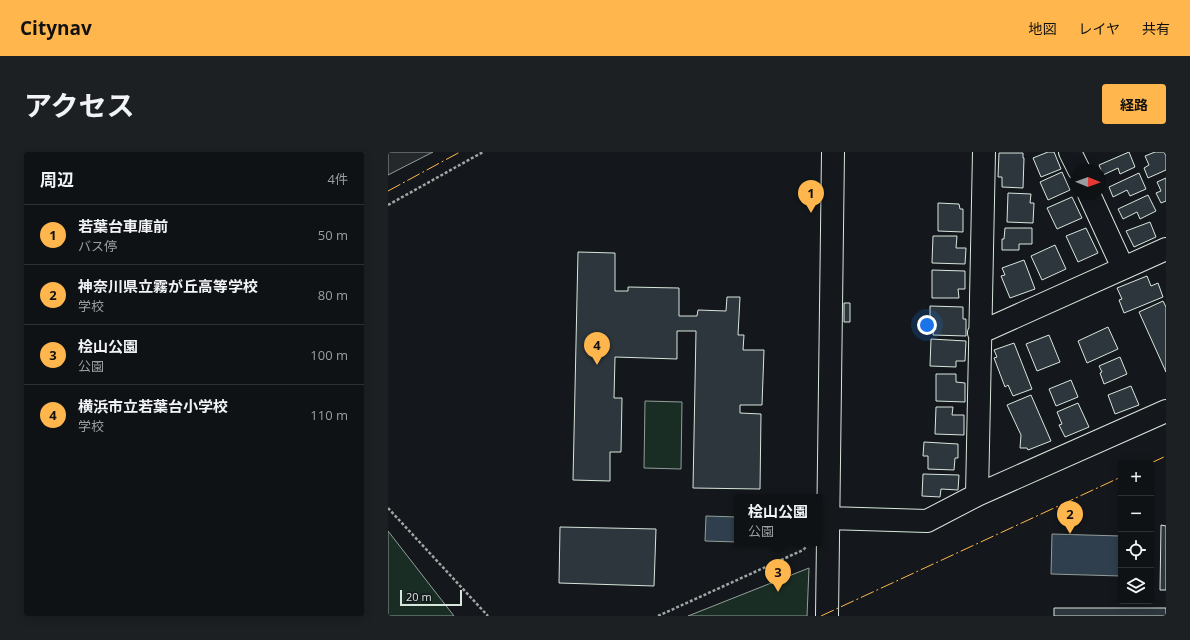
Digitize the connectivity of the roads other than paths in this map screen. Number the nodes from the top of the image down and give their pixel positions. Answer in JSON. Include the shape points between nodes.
{"nodes":[{"id":1,"x":833,"y":152,"type":"edge"},
{"id":2,"x":984,"y":152,"type":"edge"},
{"id":3,"x":1070,"y":152,"type":"edge"},
{"id":4,"x":1075,"y":164,"type":"edge"},
{"id":5,"x":1092,"y":200,"type":"edge"},
{"id":6,"x":1166,"y":249,"type":"edge"},
{"id":7,"x":1123,"y":268,"type":"junction"},
{"id":8,"x":979,"y":333,"type":"junction"},
{"id":9,"x":1166,"y":411,"type":"edge"},
{"id":10,"x":977,"y":495,"type":"junction"},
{"id":11,"x":828,"y":518,"type":"junction"},
{"id":12,"x":827,"y":616,"type":"edge"}],
"edges":[{"from":1,"to":11,"type":"street"},
{"from":2,"to":8,"type":"street"},
{"from":3,"to":4,"type":"street"},
{"from":5,"to":7,"type":"street"},
{"from":6,"to":7,"type":"street"},
{"from":7,"to":8,"type":"street"},
{"from":8,"to":10,"type":"street"},
{"from":9,"to":10,"type":"street"},
{"from":10,"to":11,"type":"street","via":[[927,521]]},
{"from":11,"to":12,"type":"street"}]}
